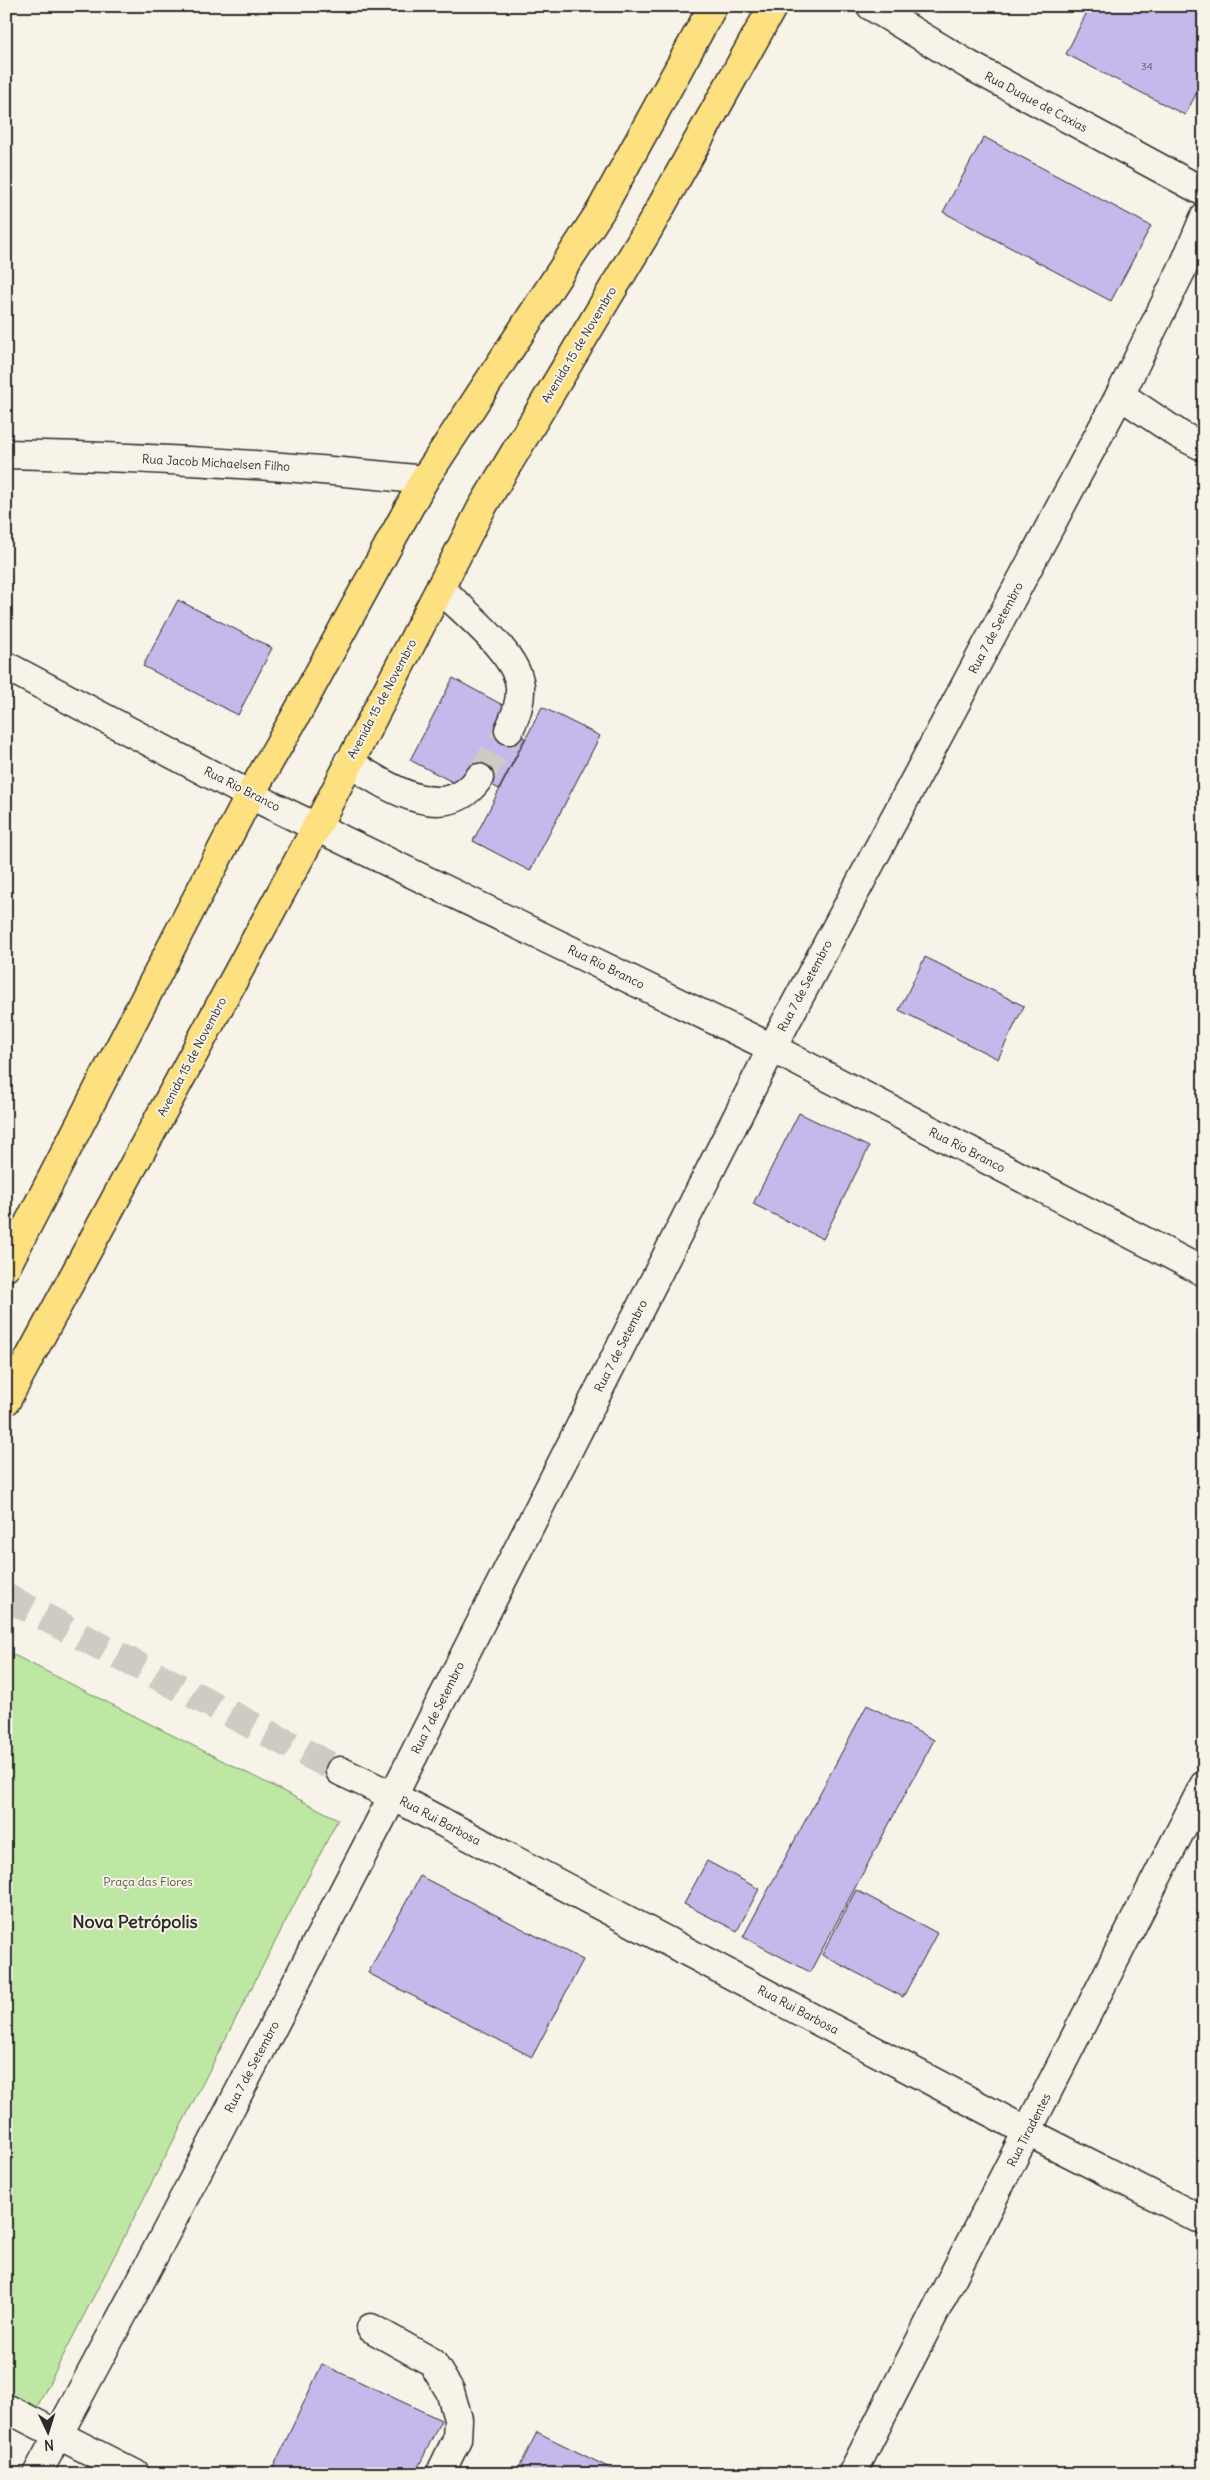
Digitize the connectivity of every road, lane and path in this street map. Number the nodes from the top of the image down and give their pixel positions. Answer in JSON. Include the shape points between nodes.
{"nodes":[{"id":1,"x":713,"y":6,"type":"edge"},
{"id":2,"x":774,"y":6,"type":"edge"},
{"id":3,"x":872,"y":6,"type":"edge"},
{"id":4,"x":1204,"y":192,"type":"edge"},
{"id":5,"x":1204,"y":218,"type":"edge"},
{"id":6,"x":1120,"y":395,"type":"junction"},
{"id":7,"x":1204,"y":447,"type":"edge"},
{"id":8,"x":6,"y":454,"type":"edge"},
{"id":9,"x":424,"y":480,"type":"junction"},
{"id":10,"x":440,"y":588,"type":"junction"},
{"id":11,"x":6,"y":666,"type":"edge"},
{"id":12,"x":509,"y":730,"type":"tunnel mouth"},
{"id":13,"x":348,"y":762,"type":"junction"},
{"id":14,"x":479,"y":778,"type":"tunnel mouth"},
{"id":15,"x":250,"y":795,"type":"junction"},
{"id":16,"x":317,"y":826,"type":"junction"},
{"id":17,"x":772,"y":1048,"type":"junction"},
{"id":18,"x":6,"y":1267,"type":"edge"},
{"id":19,"x":1204,"y":1272,"type":"edge"},
{"id":20,"x":6,"y":1401,"type":"edge"},
{"id":21,"x":340,"y":1771,"type":"tunnel mouth"},
{"id":22,"x":1204,"y":1785,"type":"edge"},
{"id":23,"x":393,"y":1796,"type":"junction"},
{"id":24,"x":1028,"y":2132,"type":"junction"},
{"id":25,"x":1204,"y":2221,"type":"edge"},
{"id":26,"x":371,"y":2328,"type":"dead end"},
{"id":27,"x":6,"y":2408,"type":"edge"},
{"id":28,"x":57,"y":2434,"type":"junction"},
{"id":29,"x":37,"y":2474,"type":"edge"},
{"id":30,"x":135,"y":2474,"type":"edge"},
{"id":31,"x":440,"y":2474,"type":"edge"},
{"id":32,"x":852,"y":2474,"type":"edge"}],
"edges":[{"from":1,"to":9,"type":"main road","via":[[601,210]]},
{"from":2,"to":10,"type":"main road","name":"Avenida 15 de Novembro","via":[[648,230],[481,509]]},
{"from":3,"to":4,"type":"street","name":"Rua Duque de Caxias","via":[[969,65]]},
{"from":5,"to":6,"type":"street","name":"Rua 7 de Setembro","via":[[1185,264]]},
{"from":6,"to":7,"type":"street"},
{"from":6,"to":17,"type":"street","name":"Rua 7 de Setembro"},
{"from":8,"to":9,"type":"street","name":"Rua Jacob Michaelsen Filho","via":[[275,467]]},
{"from":9,"to":15,"type":"main road"},
{"from":10,"to":12,"type":"street","via":[[500,648],[511,664],[520,684],[520,698]]},
{"from":10,"to":13,"type":"main road","name":"Avenida 15 de Novembro"},
{"from":11,"to":15,"type":"street","name":"Rua Rio Branco"},
{"from":13,"to":14,"type":"street","via":[[382,783],[430,801],[459,798]]},
{"from":13,"to":16,"type":"main road","name":"Avenida 15 de Novembro"},
{"from":15,"to":16,"type":"street","name":"Rua Rio Branco"},
{"from":15,"to":18,"type":"main road"},
{"from":16,"to":17,"type":"street","name":"Rua Rio Branco"},
{"from":16,"to":20,"type":"main road","name":"Avenida 15 de Novembro"},
{"from":17,"to":19,"type":"street","name":"Rua Rio Branco"},
{"from":17,"to":23,"type":"street","name":"Rua 7 de Setembro"},
{"from":21,"to":23,"type":"street","name":"Rua Rui Barbosa"},
{"from":22,"to":24,"type":"street","name":"Rua Tiradentes"},
{"from":23,"to":24,"type":"street","name":"Rua Rui Barbosa"},
{"from":23,"to":28,"type":"street","name":"Rua 7 de Setembro","via":[[138,2286]]},
{"from":24,"to":25,"type":"street","name":"Rua Rui Barbosa"},
{"from":24,"to":32,"type":"street","name":"Rua Tiradentes"},
{"from":26,"to":31,"type":"street","via":[[432,2362],[450,2391],[458,2419],[457,2439]]},
{"from":27,"to":28,"type":"street"},
{"from":28,"to":29,"type":"street","name":"Rua 7 de Setembro"},
{"from":28,"to":30,"type":"street"}]}
